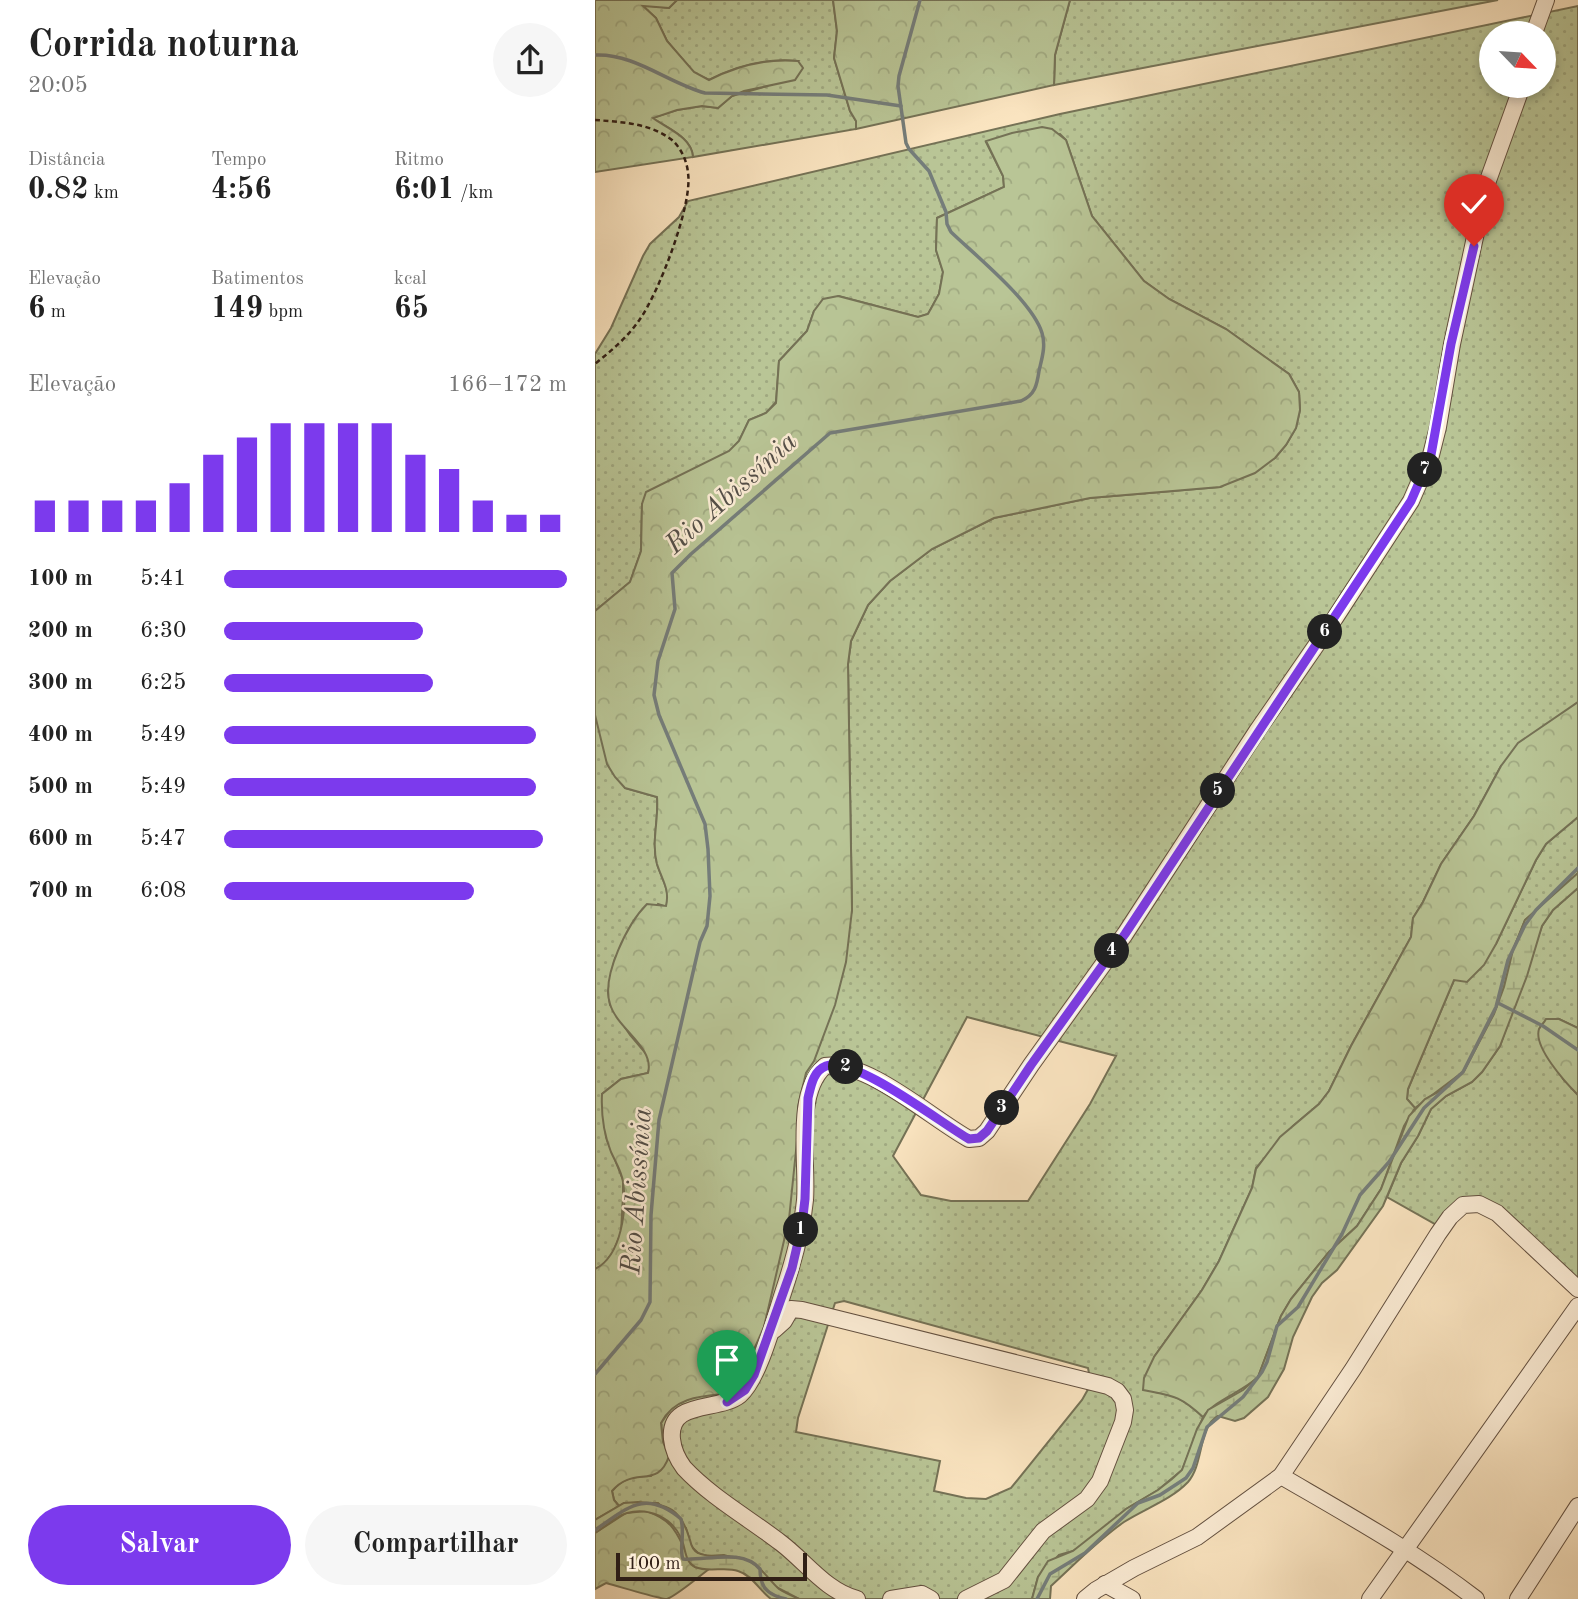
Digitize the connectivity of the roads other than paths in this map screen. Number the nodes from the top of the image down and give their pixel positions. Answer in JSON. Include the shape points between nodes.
{"nodes":[{"id":1,"x":1546,"y":0,"type":"edge"},
{"id":2,"x":1538,"y":21,"type":"edge"},
{"id":3,"x":1518,"y":98,"type":"edge"},
{"id":4,"x":1578,"y":1289,"type":"edge"},
{"id":5,"x":784,"y":1291,"type":"junction"},
{"id":6,"x":1578,"y":1306,"type":"edge"},
{"id":7,"x":791,"y":1309,"type":"junction"},
{"id":8,"x":770,"y":1334,"type":"junction"},
{"id":9,"x":1281,"y":1476,"type":"junction"},
{"id":10,"x":1578,"y":1506,"type":"edge"},
{"id":11,"x":1407,"y":1550,"type":"junction"},
{"id":12,"x":1105,"y":1584,"type":"junction"},
{"id":13,"x":857,"y":1599,"type":"edge"},
{"id":14,"x":891,"y":1599,"type":"edge"},
{"id":15,"x":931,"y":1599,"type":"edge"},
{"id":16,"x":966,"y":1599,"type":"edge"},
{"id":17,"x":1085,"y":1599,"type":"edge"},
{"id":18,"x":1132,"y":1599,"type":"edge"},
{"id":19,"x":1370,"y":1599,"type":"edge"},
{"id":20,"x":1476,"y":1599,"type":"edge"},
{"id":21,"x":1518,"y":1599,"type":"edge"}],
"edges":[{"from":1,"to":2,"type":"street"},
{"from":3,"to":5,"type":"street","via":[[1486,186],[1431,455],[1411,501],[1125,934],[983,1136],[969,1139],[849,1068],[825,1066],[817,1073],[808,1098],[802,1225]]},
{"from":4,"to":9,"type":"street","via":[[1497,1213],[1479,1203],[1463,1205],[1438,1234]]},
{"from":5,"to":7,"type":"street"},
{"from":5,"to":8,"type":"street"},
{"from":6,"to":11,"type":"street"},
{"from":7,"to":8,"type":"street"},
{"from":7,"to":16,"type":"street","via":[[1108,1386],[1123,1399],[1123,1422],[1100,1481],[1087,1499],[1043,1531],[1004,1580]]},
{"from":8,"to":13,"type":"street","via":[[745,1390],[727,1402],[680,1415],[673,1422],[671,1441],[696,1479],[800,1558],[829,1586]]},
{"from":9,"to":11,"type":"street"},
{"from":9,"to":12,"type":"street","via":[[1197,1537]]},
{"from":10,"to":21,"type":"street"},
{"from":11,"to":19,"type":"street"},
{"from":11,"to":20,"type":"street"},
{"from":12,"to":17,"type":"street"},
{"from":12,"to":18,"type":"street"},
{"from":14,"to":15,"type":"street","via":[[922,1594]]}]}
